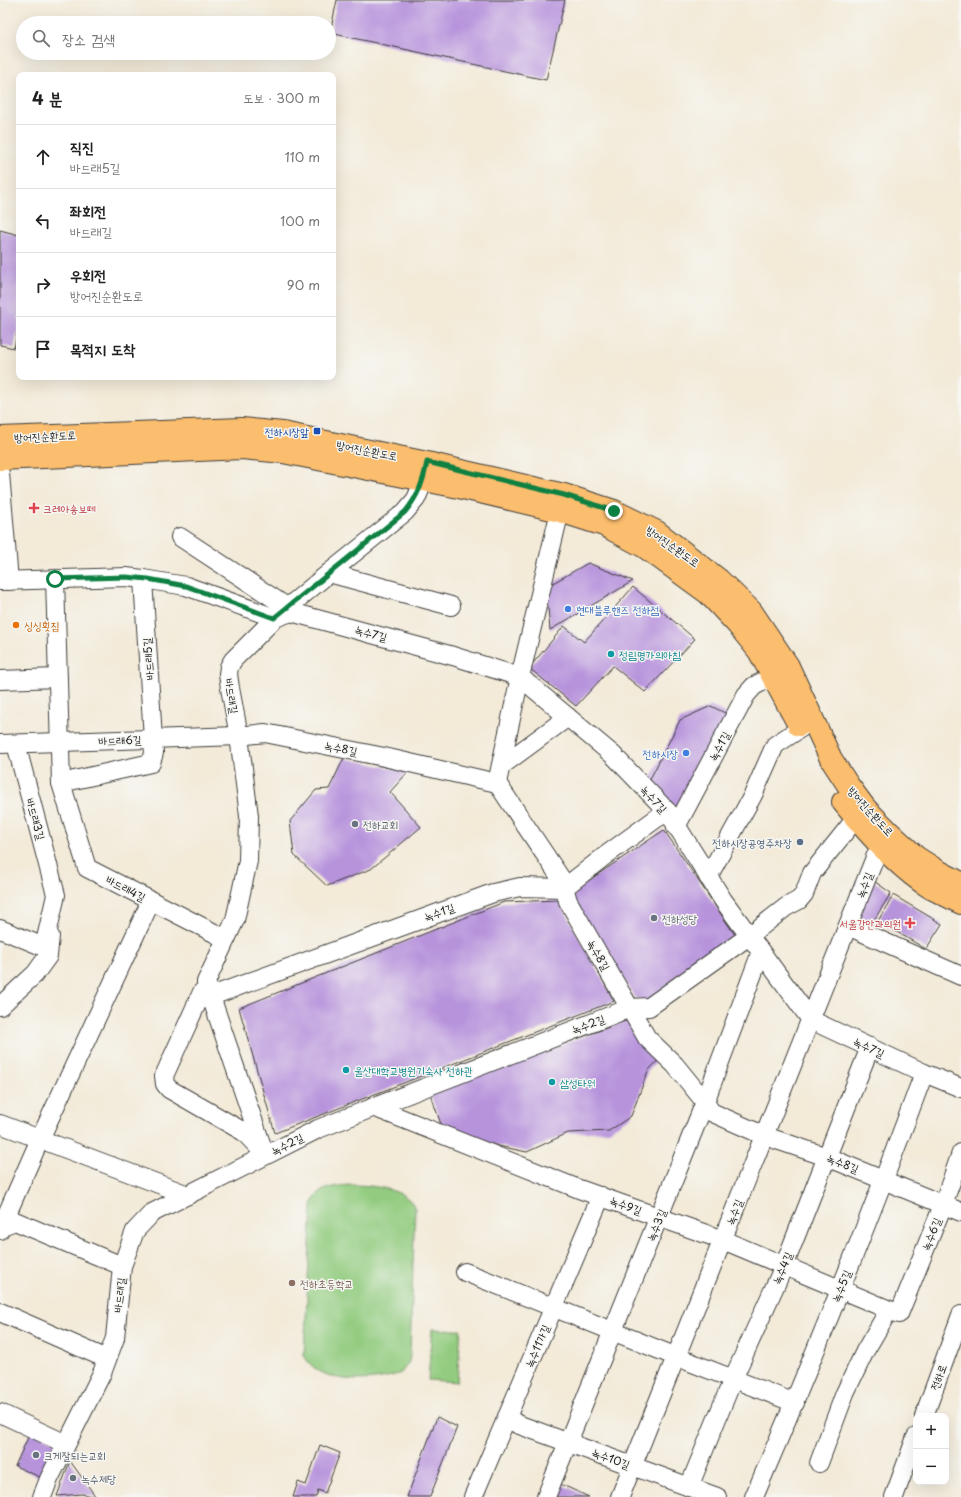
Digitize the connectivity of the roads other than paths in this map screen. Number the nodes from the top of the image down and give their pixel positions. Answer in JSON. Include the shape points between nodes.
{"nodes":[{"id":1,"x":0,"y":438,"type":"edge"},
{"id":2,"x":0,"y":459,"type":"edge"},
{"id":3,"x":425,"y":471,"type":"junction"},
{"id":4,"x":0,"y":473,"type":"edge"},
{"id":5,"x":560,"y":511,"type":"junction"},
{"id":6,"x":180,"y":537,"type":"dead end"},
{"id":7,"x":329,"y":573,"type":"junction"},
{"id":8,"x":55,"y":579,"type":"junction"},
{"id":9,"x":143,"y":579,"type":"junction"},
{"id":10,"x":4,"y":581,"type":"edge"},
{"id":11,"x":451,"y":606,"type":"dead end"},
{"id":12,"x":281,"y":613,"type":"junction"},
{"id":13,"x":774,"y":676,"type":"junction"},
{"id":14,"x":520,"y":677,"type":"junction"},
{"id":15,"x":58,"y":678,"type":"junction"},
{"id":16,"x":0,"y":680,"type":"edge"},
{"id":17,"x":568,"y":717,"type":"junction"},
{"id":18,"x":801,"y":728,"type":"junction"},
{"id":19,"x":239,"y":736,"type":"junction"},
{"id":20,"x":153,"y":739,"type":"junction"},
{"id":21,"x":60,"y":742,"type":"junction"},
{"id":22,"x":8,"y":744,"type":"edge"},
{"id":23,"x":499,"y":774,"type":"junction"},
{"id":24,"x":61,"y":783,"type":"junction"},
{"id":25,"x":856,"y":818,"type":"junction"},
{"id":26,"x":672,"y":819,"type":"junction"},
{"id":27,"x":880,"y":845,"type":"junction"},
{"id":28,"x":708,"y":876,"type":"junction"},
{"id":29,"x":961,"y":883,"type":"edge"},
{"id":30,"x":564,"y":888,"type":"junction"},
{"id":31,"x":56,"y":894,"type":"junction"},
{"id":32,"x":151,"y":901,"type":"junction"},
{"id":33,"x":961,"y":904,"type":"edge"},
{"id":34,"x":848,"y":926,"type":"junction"},
{"id":35,"x":0,"y":929,"type":"edge"},
{"id":36,"x":749,"y":936,"type":"junction"},
{"id":37,"x":226,"y":939,"type":"junction"},
{"id":38,"x":761,"y":952,"type":"junction"},
{"id":39,"x":961,"y":976,"type":"edge"},
{"id":40,"x":205,"y":993,"type":"junction"},
{"id":41,"x":0,"y":1006,"type":"edge"},
{"id":42,"x":630,"y":1008,"type":"junction"},
{"id":43,"x":811,"y":1020,"type":"junction"},
{"id":44,"x":870,"y":1048,"type":"junction"},
{"id":45,"x":924,"y":1073,"type":"junction"},
{"id":46,"x":961,"y":1088,"type":"edge"},
{"id":47,"x":705,"y":1102,"type":"junction"},
{"id":48,"x":373,"y":1107,"type":"junction"},
{"id":49,"x":0,"y":1124,"type":"edge"},
{"id":50,"x":765,"y":1136,"type":"junction"},
{"id":51,"x":40,"y":1139,"type":"junction"},
{"id":52,"x":961,"y":1153,"type":"edge"},
{"id":53,"x":265,"y":1155,"type":"junction"},
{"id":54,"x":827,"y":1157,"type":"junction"},
{"id":55,"x":884,"y":1180,"type":"junction"},
{"id":56,"x":188,"y":1195,"type":"junction"},
{"id":57,"x":601,"y":1196,"type":"junction"},
{"id":58,"x":943,"y":1205,"type":"junction"},
{"id":59,"x":961,"y":1212,"type":"edge"},
{"id":60,"x":659,"y":1217,"type":"junction"},
{"id":61,"x":1,"y":1227,"type":"edge"},
{"id":62,"x":723,"y":1240,"type":"junction"},
{"id":63,"x":122,"y":1266,"type":"junction"},
{"id":64,"x":784,"y":1266,"type":"junction"},
{"id":65,"x":465,"y":1272,"type":"dead end"},
{"id":66,"x":840,"y":1289,"type":"junction"},
{"id":67,"x":553,"y":1308,"type":"junction"},
{"id":68,"x":0,"y":1312,"type":"edge"},
{"id":69,"x":894,"y":1312,"type":"junction"},
{"id":70,"x":961,"y":1316,"type":"edge"},
{"id":71,"x":613,"y":1332,"type":"junction"},
{"id":72,"x":677,"y":1357,"type":"junction"},
{"id":73,"x":107,"y":1359,"type":"junction"},
{"id":74,"x":733,"y":1379,"type":"junction"},
{"id":75,"x":795,"y":1403,"type":"junction"},
{"id":76,"x":0,"y":1413,"type":"edge"},
{"id":77,"x":925,"y":1413,"type":"edge"},
{"id":78,"x":507,"y":1416,"type":"junction"},
{"id":79,"x":568,"y":1442,"type":"junction"},
{"id":80,"x":66,"y":1444,"type":"junction"},
{"id":81,"x":913,"y":1445,"type":"edge"},
{"id":82,"x":819,"y":1463,"type":"dead end"},
{"id":83,"x":633,"y":1466,"type":"junction"},
{"id":84,"x":689,"y":1487,"type":"junction"},
{"id":85,"x":42,"y":1497,"type":"edge"},
{"id":86,"x":474,"y":1497,"type":"edge"},
{"id":87,"x":546,"y":1497,"type":"edge"},
{"id":88,"x":620,"y":1497,"type":"edge"},
{"id":89,"x":717,"y":1497,"type":"edge"},
{"id":90,"x":754,"y":1497,"type":"edge"},
{"id":91,"x":894,"y":1497,"type":"edge"}],
"edges":[{"from":1,"to":3,"type":"main road","name":"방어진순환도로","via":[[242,429],[283,433]]},
{"from":2,"to":3,"type":"main road","name":"방어진순환도로","via":[[242,448]]},
{"from":3,"to":5,"type":"main road","name":"방어진순환도로"},
{"from":3,"to":7,"type":"street","name":"바드래길","via":[[416,498],[405,512]]},
{"from":3,"to":29,"type":"main road","name":"방어진순환도로","via":[[564,495],[614,511],[657,532],[719,580],[751,611],[788,666],[832,759],[865,808],[916,857]]},
{"from":4,"to":10,"type":"street"},
{"from":5,"to":13,"type":"main road","name":"방어진순환도로","via":[[604,525],[645,547],[708,593],[759,651]]},
{"from":5,"to":14,"type":"street"},
{"from":6,"to":12,"type":"street"},
{"from":7,"to":11,"type":"street"},
{"from":7,"to":12,"type":"street","name":"바드래길"},
{"from":8,"to":9,"type":"street"},
{"from":8,"to":10,"type":"street"},
{"from":8,"to":15,"type":"street","name":"바드래4길"},
{"from":9,"to":12,"type":"street","via":[[186,586]]},
{"from":9,"to":20,"type":"street","name":"바드래5길"},
{"from":12,"to":14,"type":"street","name":"녹수7길","via":[[291,612]]},
{"from":12,"to":19,"type":"street","name":"바드래길","via":[[229,667],[230,688]]},
{"from":13,"to":18,"type":"main road","name":"방어진순환도로"},
{"from":13,"to":26,"type":"street","name":"녹수1길","via":[[754,686],[746,694]]},
{"from":14,"to":17,"type":"street","name":"녹수7길"},
{"from":14,"to":23,"type":"street"},
{"from":15,"to":16,"type":"street"},
{"from":15,"to":21,"type":"street","name":"바드래4길"},
{"from":17,"to":23,"type":"street"},
{"from":17,"to":26,"type":"street","name":"녹수7길","via":[[613,755]]},
{"from":18,"to":25,"type":"main road","name":"방어진순환도로","via":[[819,766]]},
{"from":18,"to":28,"type":"street","via":[[775,745],[752,795]]},
{"from":19,"to":20,"type":"street","name":"바드래6길"},
{"from":19,"to":23,"type":"street","name":"녹수8길","via":[[265,733],[384,757]]},
{"from":19,"to":37,"type":"street","name":"바드래길","via":[[249,816],[248,861],[235,920]]},
{"from":20,"to":21,"type":"street","name":"바드래6길"},
{"from":20,"to":24,"type":"street","name":"바드래5길","via":[[154,753],[151,763]]},
{"from":21,"to":22,"type":"street","name":"바드래6길"},
{"from":21,"to":24,"type":"street","name":"바드래4길"},
{"from":22,"to":31,"type":"street","name":"바드래3길"},
{"from":23,"to":30,"type":"street","name":"녹수8길","via":[[562,880]]},
{"from":24,"to":32,"type":"street","name":"바드래4길","via":[[86,868]]},
{"from":25,"to":27,"type":"main road","name":"방어진순환도로"},
{"from":25,"to":36,"type":"street","name":"녹수2길","via":[[812,873],[804,894]]},
{"from":26,"to":28,"type":"street","name":"녹수7길"},
{"from":26,"to":30,"type":"street","via":[[657,818]]},
{"from":27,"to":33,"type":"main road","name":"방어진순환도로","via":[[930,887]]},
{"from":27,"to":34,"type":"street","name":"녹수길"},
{"from":28,"to":36,"type":"street","name":"녹수7길"},
{"from":30,"to":40,"type":"street","name":"녹수1길","via":[[520,887],[493,892]]},
{"from":30,"to":42,"type":"street","name":"녹수8길","via":[[568,901]]},
{"from":31,"to":35,"type":"street","name":"바드래3길","via":[[44,948]]},
{"from":31,"to":41,"type":"street","name":"바드래3길","via":[[48,956],[35,974]]},
{"from":32,"to":37,"type":"street"},
{"from":32,"to":51,"type":"street","name":"바드래4길"},
{"from":34,"to":39,"type":"street"},
{"from":34,"to":43,"type":"street","name":"녹수길"},
{"from":36,"to":38,"type":"street","name":"녹수7길"},
{"from":36,"to":42,"type":"street","name":"녹수2길","via":[[649,1007]]},
{"from":37,"to":40,"type":"street","name":"바드래길"},
{"from":38,"to":43,"type":"street","name":"녹수7길"},
{"from":38,"to":47,"type":"street","name":"녹수3길"},
{"from":40,"to":53,"type":"street"},
{"from":40,"to":53,"type":"street","name":"바드래길","via":[[164,1076],[165,1084],[169,1089],[244,1132]]},
{"from":42,"to":47,"type":"street","name":"녹수8길","via":[[647,1038]]},
{"from":42,"to":48,"type":"street","name":"녹수2길"},
{"from":43,"to":44,"type":"street","name":"녹수7길"},
{"from":43,"to":50,"type":"street","name":"녹수길"},
{"from":44,"to":45,"type":"street","name":"녹수7길"},
{"from":44,"to":54,"type":"street","name":"녹수4길"},
{"from":45,"to":46,"type":"street","name":"녹수7길"},
{"from":45,"to":55,"type":"street","name":"녹수5길"},
{"from":47,"to":50,"type":"street","name":"녹수8길","via":[[711,1112]]},
{"from":47,"to":60,"type":"street","name":"녹수3길"},
{"from":48,"to":53,"type":"street","name":"녹수2길","via":[[318,1129]]},
{"from":48,"to":57,"type":"street","name":"녹수9길"},
{"from":49,"to":51,"type":"street"},
{"from":50,"to":54,"type":"street","name":"녹수8길"},
{"from":50,"to":62,"type":"street","name":"녹수길"},
{"from":51,"to":56,"type":"street"},
{"from":51,"to":61,"type":"street","name":"바드래4길"},
{"from":52,"to":58,"type":"street","name":"녹수6길"},
{"from":53,"to":56,"type":"street","name":"바드래길"},
{"from":54,"to":55,"type":"street","name":"녹수8길"},
{"from":54,"to":64,"type":"street","name":"녹수4길"},
{"from":55,"to":58,"type":"street","name":"녹수8길"},
{"from":55,"to":66,"type":"street","name":"녹수5길"},
{"from":56,"to":63,"type":"street","name":"바드래길","via":[[152,1213],[135,1231]]},
{"from":57,"to":60,"type":"street","name":"녹수9길"},
{"from":57,"to":67,"type":"street","name":"녹수11가길"},
{"from":58,"to":59,"type":"street","name":"녹수8길"},
{"from":58,"to":69,"type":"street","name":"녹수6길"},
{"from":60,"to":62,"type":"street","name":"녹수9길"},
{"from":60,"to":71,"type":"street","name":"녹수3길"},
{"from":61,"to":63,"type":"street","via":[[15,1221]]},
{"from":62,"to":64,"type":"street","name":"녹수9길"},
{"from":62,"to":72,"type":"street","name":"녹수길"},
{"from":63,"to":73,"type":"street","name":"바드래길","via":[[115,1338]]},
{"from":64,"to":66,"type":"street","name":"녹수9길"},
{"from":64,"to":74,"type":"street","name":"녹수4길"},
{"from":65,"to":67,"type":"street"},
{"from":66,"to":69,"type":"street","name":"녹수9길"},
{"from":66,"to":75,"type":"street","name":"녹수5길"},
{"from":67,"to":71,"type":"street"},
{"from":67,"to":78,"type":"street","name":"녹수11가길"},
{"from":68,"to":73,"type":"street"},
{"from":69,"to":82,"type":"street","name":"녹수6길","via":[[865,1351],[845,1393]]},
{"from":70,"to":77,"type":"street","name":"전하로"},
{"from":71,"to":72,"type":"street"},
{"from":71,"to":79,"type":"street","name":"녹수3길"},
{"from":72,"to":74,"type":"street"},
{"from":72,"to":83,"type":"street","name":"녹수길"},
{"from":73,"to":80,"type":"street","name":"바드래길"},
{"from":74,"to":75,"type":"street"},
{"from":74,"to":84,"type":"street","name":"녹수4길"},
{"from":75,"to":90,"type":"street","name":"녹수5길"},
{"from":76,"to":80,"type":"street"},
{"from":78,"to":79,"type":"street","name":"녹수10길","via":[[517,1424]]},
{"from":78,"to":86,"type":"street","name":"녹수11가길"},
{"from":79,"to":83,"type":"street","name":"녹수10길"},
{"from":79,"to":87,"type":"street","name":"녹수3길"},
{"from":80,"to":85,"type":"street","name":"바드래길"},
{"from":81,"to":91,"type":"street"},
{"from":83,"to":84,"type":"street","name":"녹수10길"},
{"from":83,"to":88,"type":"street","name":"녹수길"},
{"from":84,"to":89,"type":"street","name":"녹수10길"}]}
